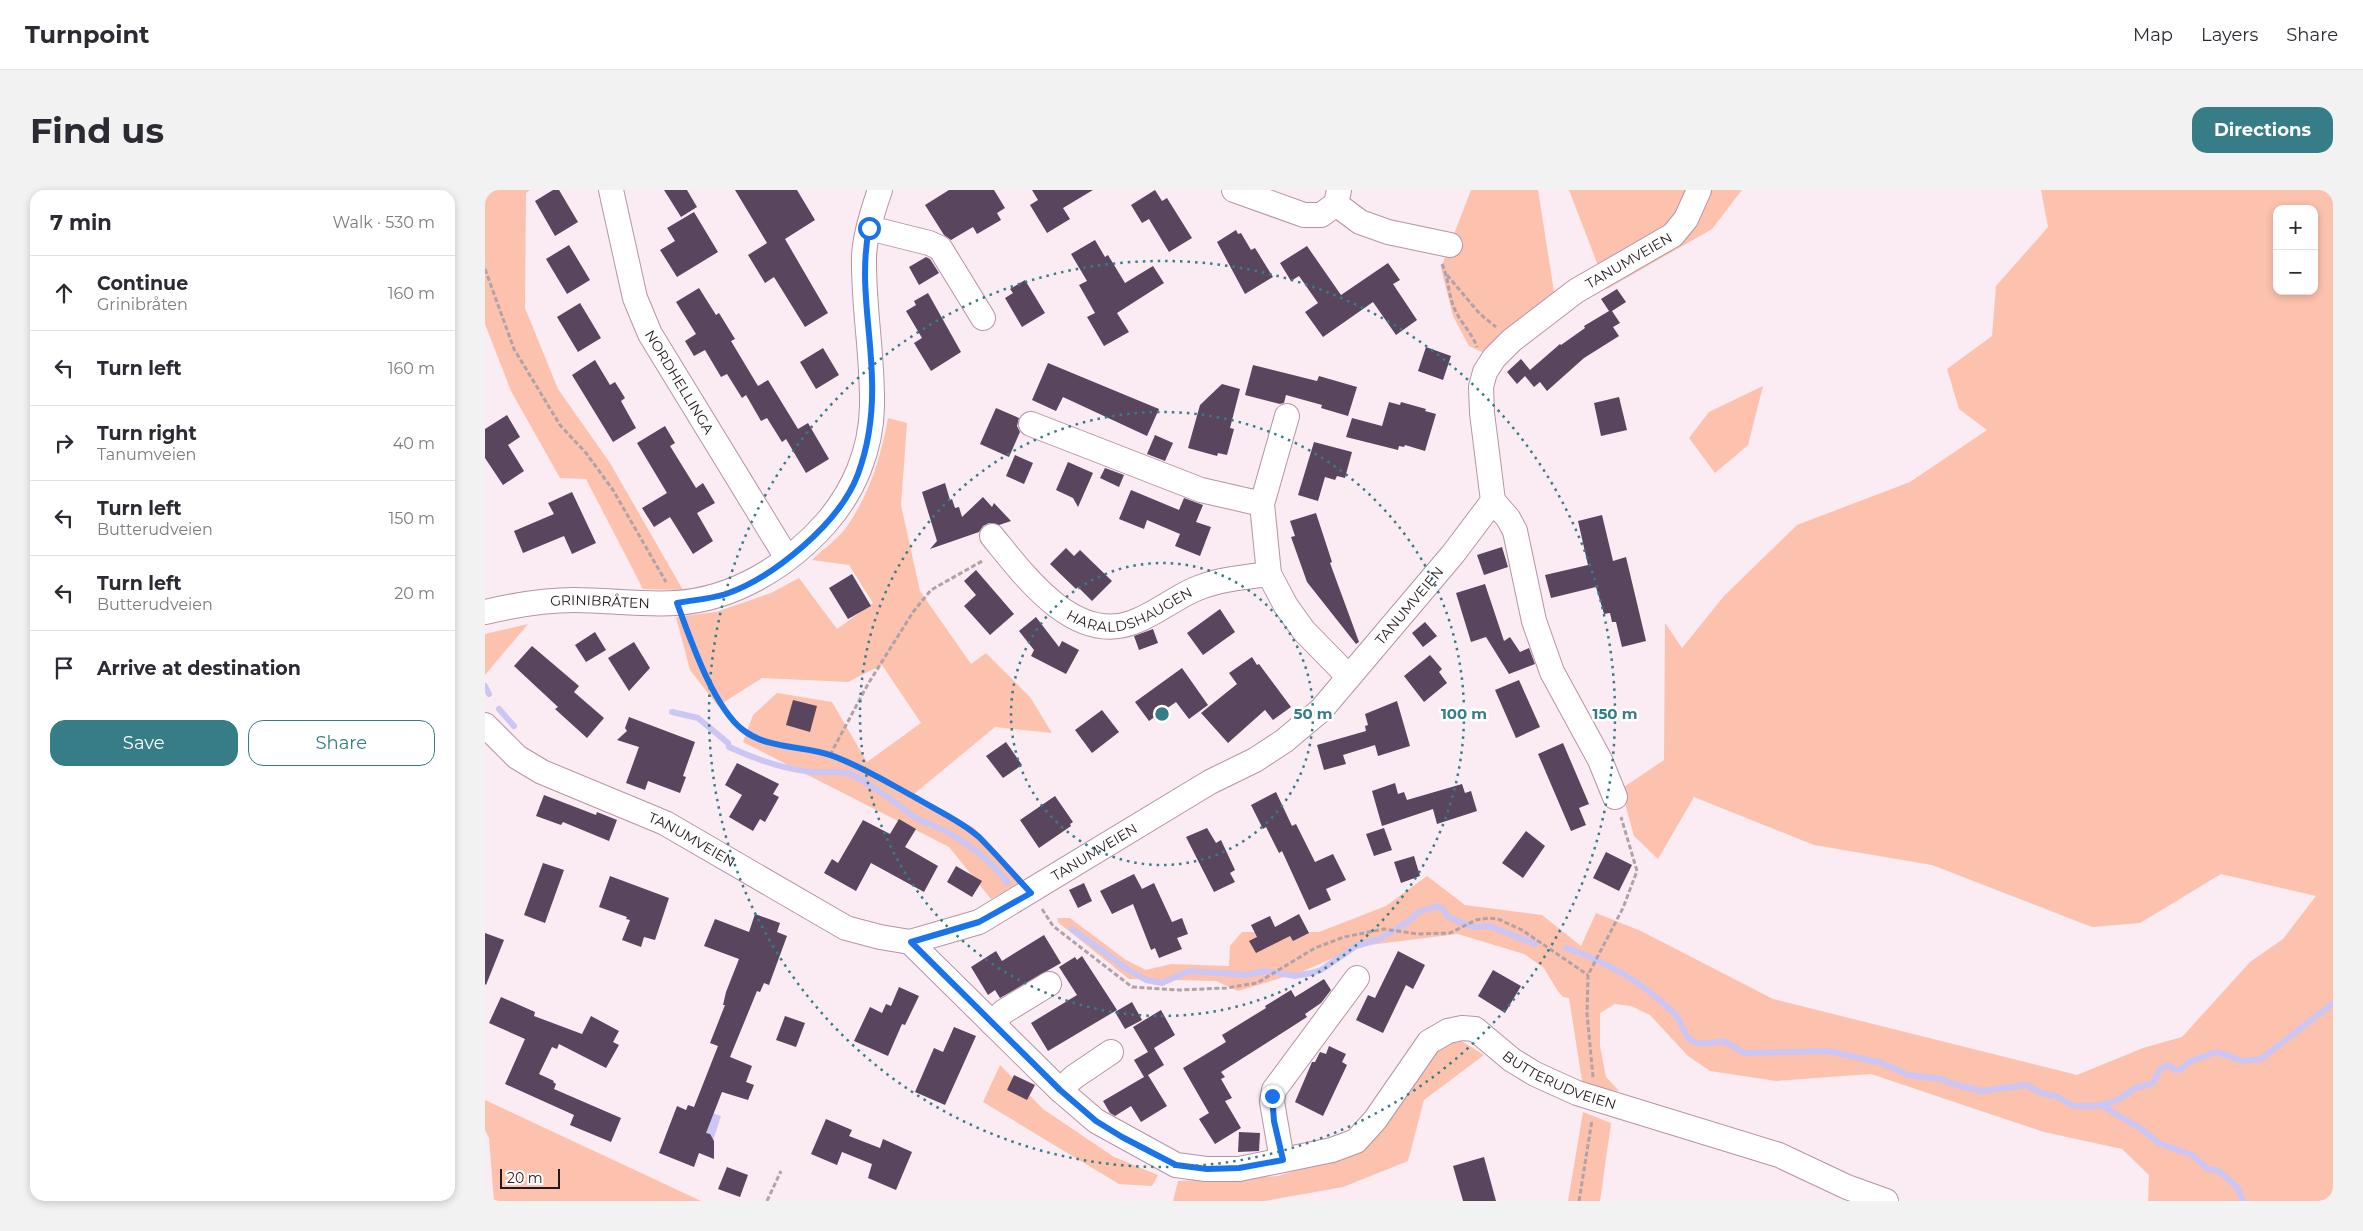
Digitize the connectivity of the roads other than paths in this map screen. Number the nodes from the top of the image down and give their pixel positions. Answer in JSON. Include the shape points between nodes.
{"nodes":[{"id":1,"x":611,"y":190,"type":"edge"},
{"id":2,"x":880,"y":190,"type":"edge"},
{"id":3,"x":1234,"y":190,"type":"edge"},
{"id":4,"x":1699,"y":190,"type":"edge"},
{"id":5,"x":1338,"y":196,"type":"edge"},
{"id":6,"x":869,"y":228,"type":"junction"},
{"id":7,"x":1440,"y":244,"type":"road end"},
{"id":8,"x":983,"y":318,"type":"dead end"},
{"id":9,"x":1287,"y":416,"type":"dead end"},
{"id":10,"x":1031,"y":424,"type":"dead end"},
{"id":11,"x":1493,"y":501,"type":"junction"},
{"id":12,"x":1262,"y":504,"type":"junction"},
{"id":13,"x":997,"y":543,"type":"road end"},
{"id":14,"x":787,"y":558,"type":"junction"},
{"id":15,"x":1269,"y":574,"type":"junction"},
{"id":16,"x":485,"y":612,"type":"edge"},
{"id":17,"x":1349,"y":677,"type":"junction"},
{"id":18,"x":485,"y":725,"type":"edge"},
{"id":19,"x":1615,"y":797,"type":"road end"},
{"id":20,"x":911,"y":942,"type":"junction"},
{"id":21,"x":1357,"y":978,"type":"dead end"},
{"id":22,"x":1049,"y":984,"type":"dead end"},
{"id":23,"x":993,"y":1024,"type":"junction"},
{"id":24,"x":1111,"y":1052,"type":"dead end"},
{"id":25,"x":1060,"y":1090,"type":"junction"},
{"id":26,"x":1283,"y":1160,"type":"junction"},
{"id":27,"x":1886,"y":1201,"type":"edge"}],
"edges":[{"from":1,"to":14,"type":"street","name":"NORDHELLINGA","via":[[635,298],[650,334]]},
{"from":2,"to":6,"type":"street","name":"GRINIBRÅTEN"},
{"from":3,"to":5,"type":"street","via":[[1304,215],[1321,215]]},
{"from":4,"to":11,"type":"street","name":"TANUMVEIEN","via":[[1686,220],[1673,235],[1576,291],[1511,340],[1494,358],[1481,387]]},
{"from":5,"to":7,"type":"street","via":[[1360,222]]},
{"from":6,"to":8,"type":"street","via":[[940,248]]},
{"from":6,"to":14,"type":"street","name":"GRINIBRÅTEN","via":[[864,254],[872,388],[866,446],[858,475],[838,509],[811,540]]},
{"from":9,"to":12,"type":"street"},
{"from":10,"to":12,"type":"street","via":[[1201,490]]},
{"from":11,"to":17,"type":"street","name":"TANUMVEIEN","via":[[1453,554]]},
{"from":11,"to":19,"type":"street","via":[[1515,531],[1534,620],[1552,672],[1601,760]]},
{"from":12,"to":15,"type":"street"},
{"from":13,"to":15,"type":"street","name":"HARALDSHAUGEN","via":[[1053,604],[1089,625],[1130,624],[1198,588]]},
{"from":14,"to":16,"type":"street","name":"GRINIBRÅTEN","via":[[755,580],[726,594],[677,603],[547,601],[515,604]]},
{"from":15,"to":17,"type":"street","via":[[1304,631]]},
{"from":17,"to":20,"type":"street","name":"TANUMVEIEN","via":[[1321,710],[1284,742],[1255,760],[1210,782],[979,922]]},
{"from":18,"to":20,"type":"street","name":"TANUMVEIEN","via":[[517,757],[542,772],[665,823],[846,928]]},
{"from":20,"to":23,"type":"street","name":"BUTTERUDVEIEN"},
{"from":21,"to":26,"type":"street","via":[[1274,1090],[1272,1102]]},
{"from":22,"to":23,"type":"street","via":[[1003,1012]]},
{"from":23,"to":25,"type":"street","name":"BUTTERUDVEIEN"},
{"from":24,"to":25,"type":"street"},
{"from":25,"to":26,"type":"street","name":"BUTTERUDVEIEN","via":[[1096,1121],[1176,1165],[1207,1169],[1239,1168]]},
{"from":26,"to":27,"type":"street","name":"BUTTERUDVEIEN","via":[[1332,1150],[1356,1141],[1375,1120],[1429,1042],[1448,1031],[1462,1028],[1475,1030],[1512,1060],[1577,1093],[1779,1155],[1847,1187]]}]}
